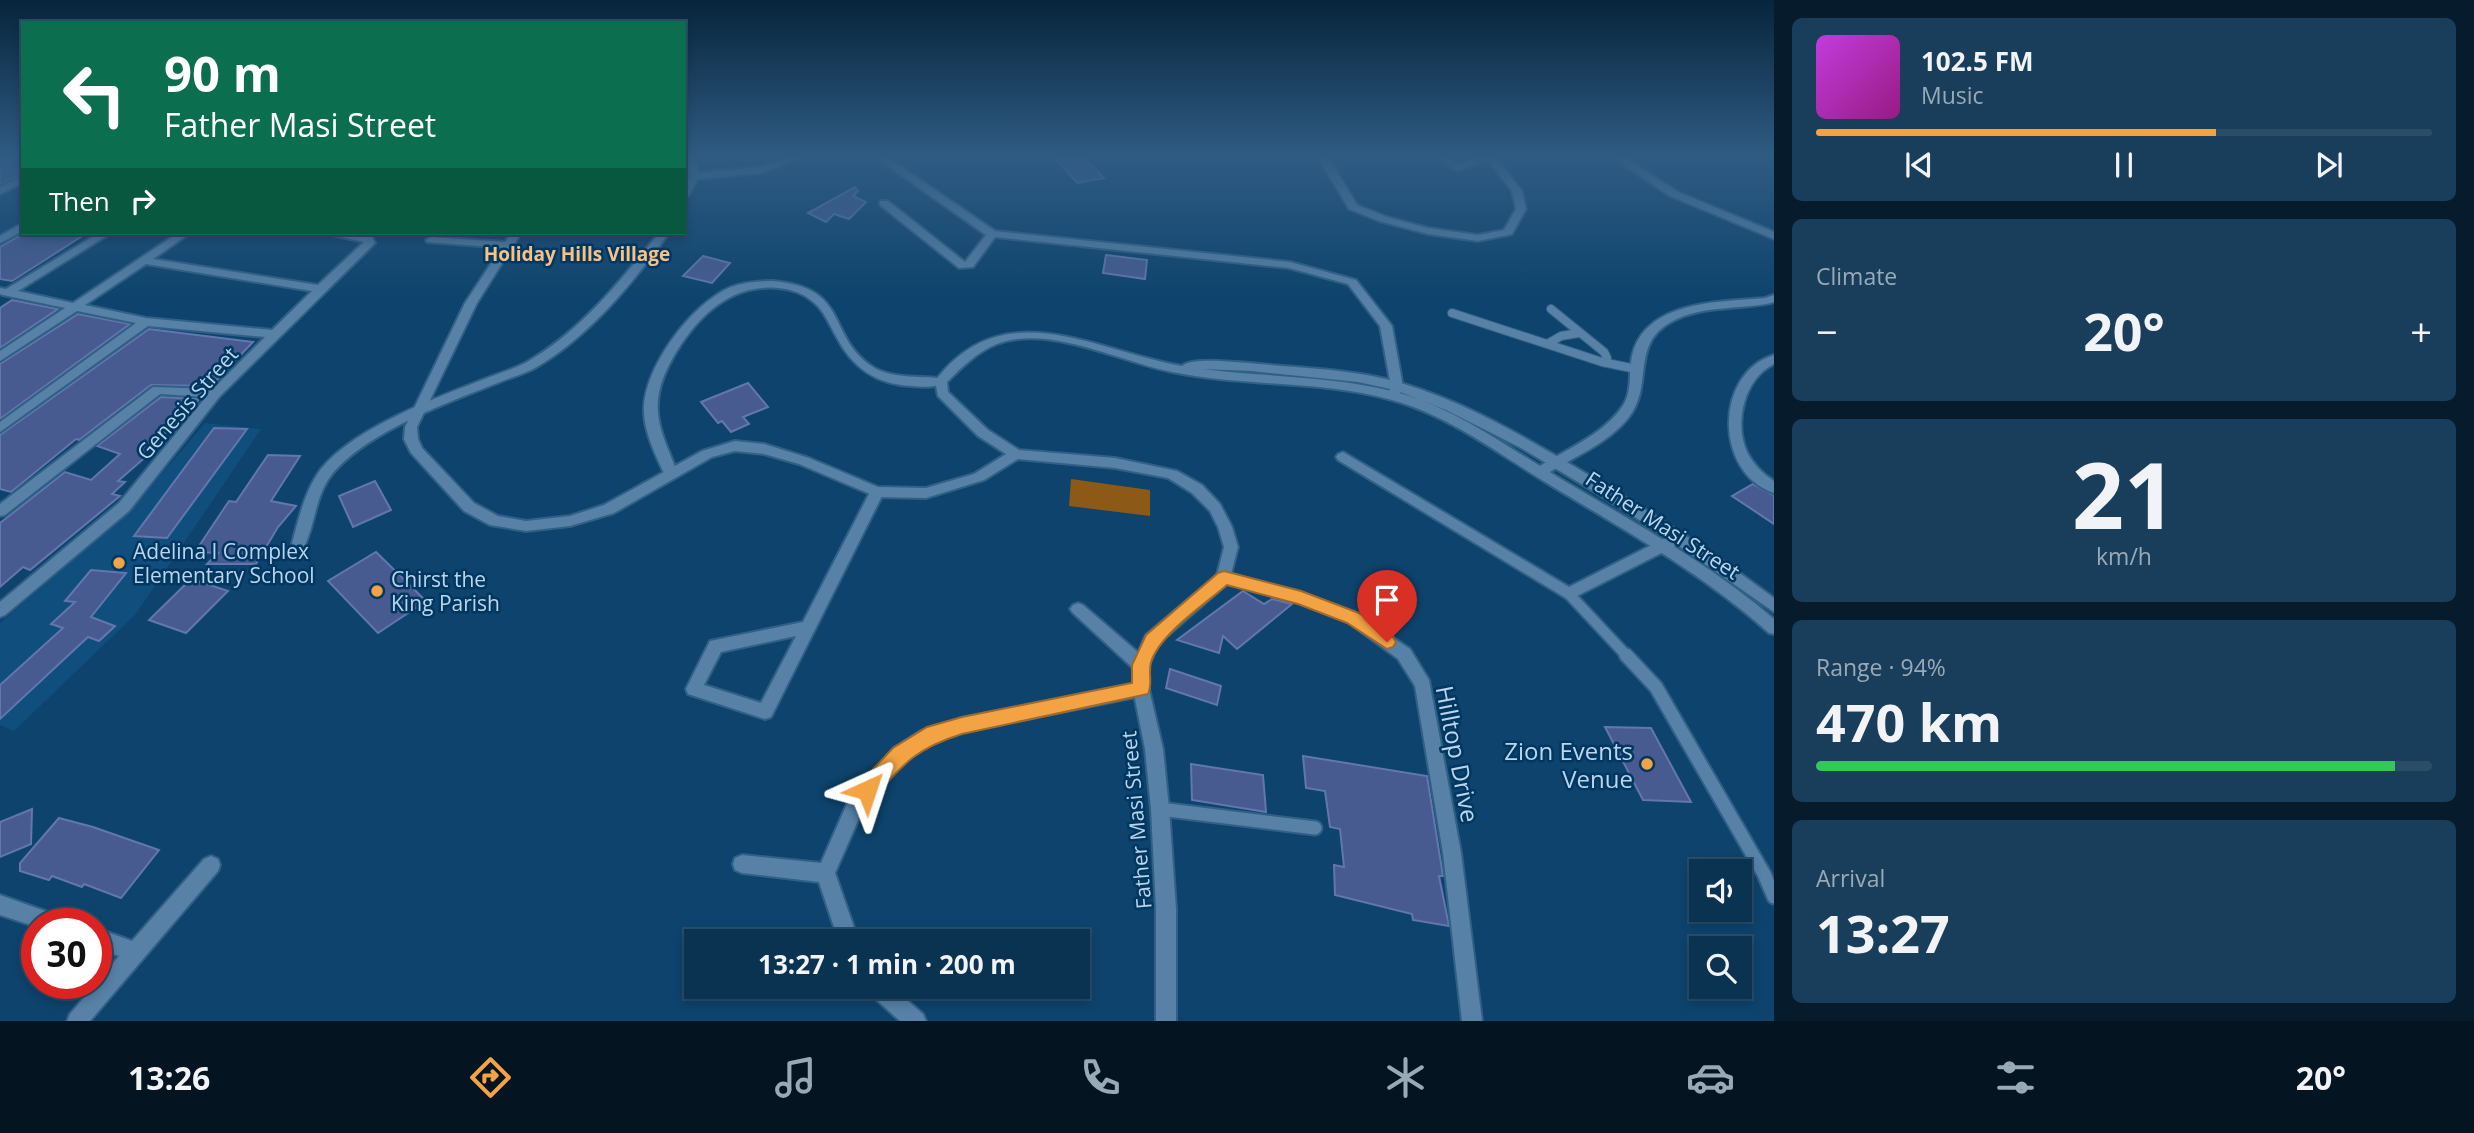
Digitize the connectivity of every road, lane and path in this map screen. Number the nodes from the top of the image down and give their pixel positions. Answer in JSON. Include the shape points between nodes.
{"nodes":[{"id":1,"x":887,"y":205,"type":"edge"},
{"id":2,"x":949,"y":205,"type":"edge"},
{"id":3,"x":1352,"y":205,"type":"edge"},
{"id":4,"x":1520,"y":205,"type":"edge"},
{"id":5,"x":1699,"y":205,"type":"edge"},
{"id":6,"x":21,"y":227,"type":"edge"},
{"id":7,"x":992,"y":234,"type":"junction"},
{"id":8,"x":103,"y":235,"type":"edge"},
{"id":9,"x":183,"y":235,"type":"edge"},
{"id":10,"x":349,"y":235,"type":"edge"},
{"id":11,"x":514,"y":235,"type":"edge"},
{"id":12,"x":662,"y":235,"type":"edge"},
{"id":13,"x":1774,"y":236,"type":"edge"},
{"id":14,"x":0,"y":240,"type":"edge"},
{"id":15,"x":431,"y":240,"type":"dead end"},
{"id":16,"x":506,"y":244,"type":"junction"},
{"id":17,"x":146,"y":261,"type":"junction"},
{"id":18,"x":320,"y":289,"type":"junction"},
{"id":19,"x":4,"y":292,"type":"edge"},
{"id":20,"x":1774,"y":298,"type":"edge"},
{"id":21,"x":75,"y":307,"type":"junction"},
{"id":22,"x":1550,"y":309,"type":"dead end"},
{"id":23,"x":1452,"y":313,"type":"dead end"},
{"id":24,"x":146,"y":322,"type":"junction"},
{"id":25,"x":1579,"y":333,"type":"junction"},
{"id":26,"x":274,"y":334,"type":"junction"},
{"id":27,"x":1549,"y":343,"type":"junction"},
{"id":28,"x":0,"y":357,"type":"edge"},
{"id":29,"x":1774,"y":359,"type":"edge"},
{"id":30,"x":1605,"y":362,"type":"junction"},
{"id":31,"x":1636,"y":369,"type":"junction"},
{"id":32,"x":941,"y":381,"type":"junction"},
{"id":33,"x":1395,"y":391,"type":"junction"},
{"id":34,"x":216,"y":393,"type":"junction"},
{"id":35,"x":414,"y":416,"type":"junction"},
{"id":36,"x":0,"y":428,"type":"edge"},
{"id":37,"x":1016,"y":454,"type":"junction"},
{"id":38,"x":1343,"y":457,"type":"dead end"},
{"id":39,"x":1555,"y":461,"type":"junction"},
{"id":40,"x":1540,"y":472,"type":"junction"},
{"id":41,"x":671,"y":474,"type":"junction"},
{"id":42,"x":1774,"y":488,"type":"edge"},
{"id":43,"x":877,"y":492,"type":"junction"},
{"id":44,"x":0,"y":511,"type":"edge"},
{"id":45,"x":1680,"y":537,"type":"junction"},
{"id":46,"x":299,"y":543,"type":"dead end"},
{"id":47,"x":1664,"y":547,"type":"junction"},
{"id":48,"x":1224,"y":578,"type":"junction"},
{"id":49,"x":1569,"y":594,"type":"junction"},
{"id":50,"x":1774,"y":606,"type":"edge"},
{"id":51,"x":1078,"y":608,"type":"dead end"},
{"id":52,"x":0,"y":611,"type":"edge"},
{"id":53,"x":810,"y":627,"type":"junction"},
{"id":54,"x":1774,"y":628,"type":"edge"},
{"id":55,"x":1141,"y":665,"type":"junction"},
{"id":56,"x":1141,"y":689,"type":"junction"},
{"id":57,"x":1160,"y":809,"type":"junction"},
{"id":58,"x":1315,"y":828,"type":"dead end"},
{"id":59,"x":742,"y":864,"type":"dead end"},
{"id":60,"x":211,"y":865,"type":"dead end"},
{"id":61,"x":826,"y":873,"type":"junction"},
{"id":62,"x":1769,"y":876,"type":"edge"},
{"id":63,"x":1774,"y":897,"type":"edge"},
{"id":64,"x":0,"y":905,"type":"edge"},
{"id":65,"x":21,"y":912,"type":"edge"},
{"id":66,"x":845,"y":929,"type":"edge"},
{"id":67,"x":112,"y":944,"type":"edge"},
{"id":68,"x":138,"y":953,"type":"junction"},
{"id":69,"x":891,"y":999,"type":"edge"},
{"id":70,"x":77,"y":1021,"type":"edge"},
{"id":71,"x":916,"y":1021,"type":"edge"},
{"id":72,"x":1166,"y":1021,"type":"edge"},
{"id":73,"x":1472,"y":1021,"type":"edge"}],
"edges":[{"from":1,"to":7,"type":"street","via":[[963,265],[969,265]]},
{"from":2,"to":7,"type":"street"},
{"from":3,"to":4,"type":"street","via":[[1382,219],[1478,238],[1508,232]]},
{"from":5,"to":13,"type":"street"},
{"from":6,"to":14,"type":"street"},
{"from":7,"to":33,"type":"street","via":[[1290,265],[1352,282],[1386,326]]},
{"from":8,"to":19,"type":"street"},
{"from":9,"to":17,"type":"street"},
{"from":10,"to":18,"type":"street","name":"Genesis Street","via":[[368,238],[370,243]]},
{"from":11,"to":16,"type":"street"},
{"from":12,"to":35,"type":"street","via":[[579,329],[532,365]]},
{"from":15,"to":16,"type":"street"},
{"from":16,"to":35,"type":"street"},
{"from":17,"to":18,"type":"street"},
{"from":17,"to":21,"type":"street"},
{"from":18,"to":26,"type":"street","name":"Genesis Street"},
{"from":19,"to":21,"type":"street"},
{"from":20,"to":31,"type":"street","via":[[1691,308],[1661,323],[1641,346]]},
{"from":21,"to":24,"type":"street"},
{"from":21,"to":28,"type":"street"},
{"from":22,"to":25,"type":"lane"},
{"from":23,"to":27,"type":"lane"},
{"from":24,"to":26,"type":"street"},
{"from":24,"to":36,"type":"street"},
{"from":25,"to":27,"type":"lane"},
{"from":25,"to":30,"type":"lane","via":[[1604,352]]},
{"from":26,"to":34,"type":"street","name":"Genesis Street"},
{"from":27,"to":30,"type":"lane"},
{"from":29,"to":42,"type":"street","via":[[1755,370],[1741,393],[1733,421],[1741,455],[1749,468]]},
{"from":30,"to":31,"type":"lane"},
{"from":31,"to":39,"type":"street","via":[[1633,399],[1617,419],[1598,438]]},
{"from":32,"to":33,"type":"street","name":"Father Masi Street","via":[[970,352],[994,340],[1045,334],[1165,367],[1226,366],[1321,374]]},
{"from":32,"to":37,"type":"street","via":[[942,393],[953,406]]},
{"from":32,"to":41,"type":"street","via":[[905,382],[867,369],[856,359],[831,312],[802,289],[784,285],[735,289],[706,308],[665,361],[653,385],[649,411]]},
{"from":33,"to":39,"type":"street","name":"Father Masi Street","via":[[1464,412]]},
{"from":33,"to":40,"type":"street","name":"Father Masi Street","via":[[1460,423]]},
{"from":34,"to":44,"type":"street","via":[[157,390]]},
{"from":34,"to":52,"type":"street","name":"Genesis Street","via":[[124,507]]},
{"from":35,"to":41,"type":"street","via":[[411,439],[416,450],[469,507],[495,521],[526,526],[570,521],[609,509]]},
{"from":35,"to":46,"type":"street","via":[[344,454],[312,498]]},
{"from":37,"to":43,"type":"street","via":[[979,477],[926,493]]},
{"from":37,"to":48,"type":"street","via":[[1115,463],[1172,474],[1197,489],[1215,508],[1231,547]]},
{"from":38,"to":49,"type":"street"},
{"from":39,"to":40,"type":"street"},
{"from":39,"to":45,"type":"street","name":"Father Masi Street"},
{"from":40,"to":47,"type":"street","name":"Father Masi Street"},
{"from":41,"to":43,"type":"street","via":[[707,454],[735,446],[804,461]]},
{"from":43,"to":53,"type":"street"},
{"from":45,"to":47,"type":"street"},
{"from":45,"to":50,"type":"street","name":"Father Masi Street"},
{"from":47,"to":49,"type":"street"},
{"from":47,"to":54,"type":"street","name":"Father Masi Street"},
{"from":48,"to":55,"type":"street","name":"Father Masi Street","via":[[1152,640]]},
{"from":48,"to":73,"type":"street","name":"Hilltop Drive","via":[[1301,598],[1353,618],[1404,654],[1423,685],[1452,853]]},
{"from":49,"to":62,"type":"lane","via":[[1656,687]]},
{"from":51,"to":55,"type":"street"},
{"from":53,"to":53,"type":"street","via":[[765,712],[694,688],[716,646]]},
{"from":55,"to":56,"type":"street","name":"Father Masi Street"},
{"from":56,"to":57,"type":"street","name":"Father Masi Street"},
{"from":56,"to":61,"type":"street","via":[[927,736],[900,754],[856,803]]},
{"from":57,"to":58,"type":"lane"},
{"from":57,"to":72,"type":"street","name":"Father Masi Street"},
{"from":59,"to":61,"type":"street"},
{"from":60,"to":68,"type":"street"},
{"from":61,"to":66,"type":"street"},
{"from":62,"to":63,"type":"lane"},
{"from":64,"to":65,"type":"street"},
{"from":67,"to":68,"type":"street"},
{"from":68,"to":70,"type":"street"},
{"from":69,"to":71,"type":"street"}]}
